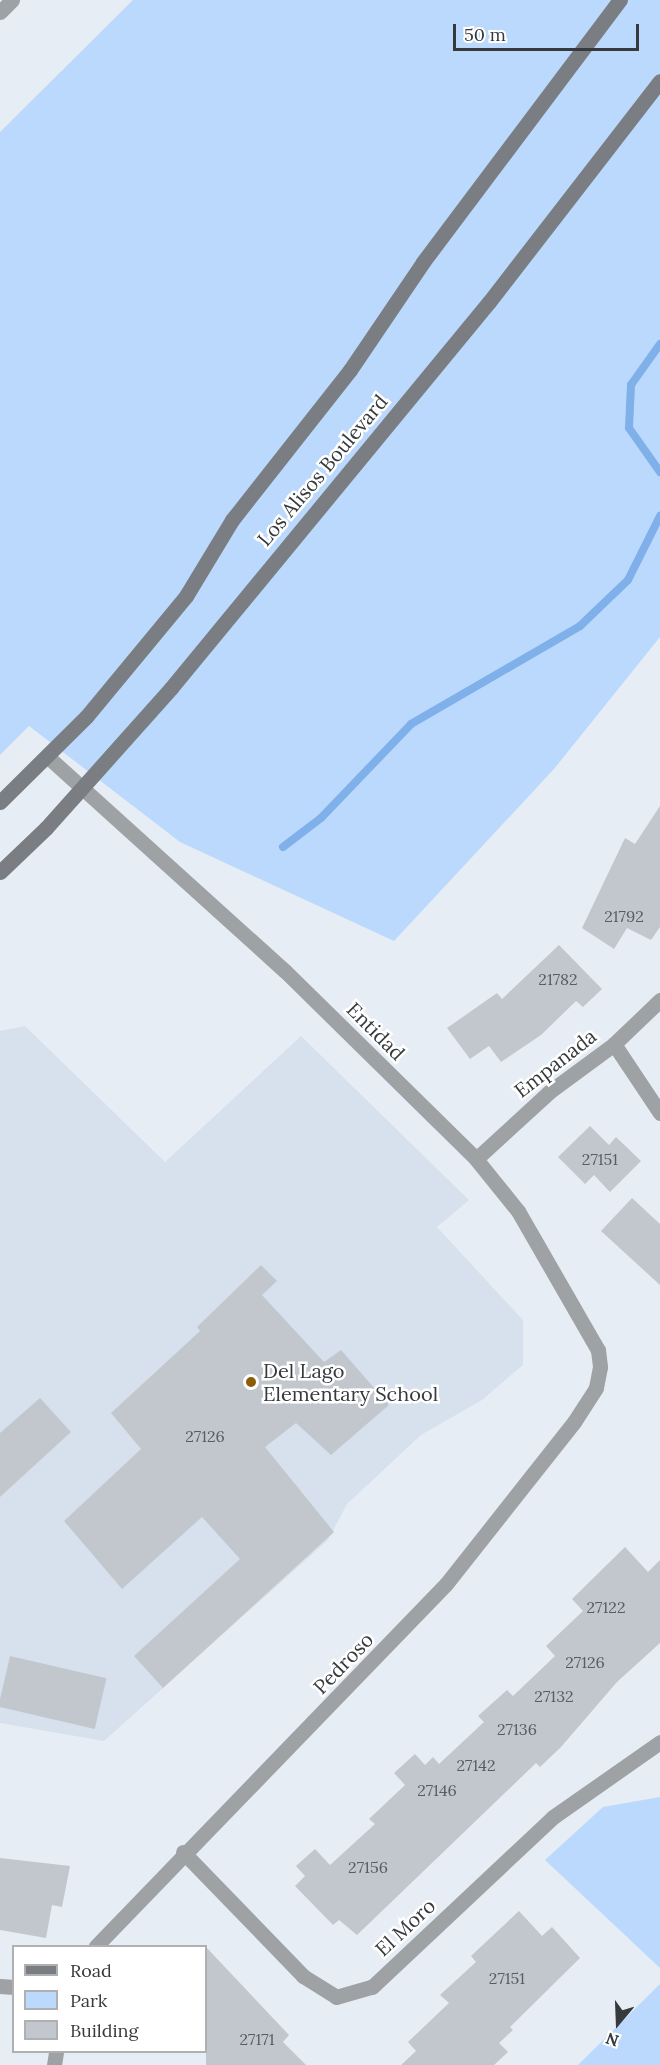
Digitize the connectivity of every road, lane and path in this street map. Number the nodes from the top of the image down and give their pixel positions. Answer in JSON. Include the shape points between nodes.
{"nodes":[{"id":1,"x":12,"y":0,"type":"edge"},
{"id":2,"x":620,"y":0,"type":"edge"},
{"id":3,"x":0,"y":12,"type":"edge"},
{"id":4,"x":660,"y":81,"type":"edge"},
{"id":5,"x":48,"y":757,"type":"junction"},
{"id":6,"x":83,"y":787,"type":"junction"},
{"id":7,"x":0,"y":802,"type":"edge"},
{"id":8,"x":0,"y":872,"type":"edge"},
{"id":9,"x":660,"y":1000,"type":"edge"},
{"id":10,"x":614,"y":1044,"type":"junction"},
{"id":11,"x":660,"y":1113,"type":"edge"},
{"id":12,"x":476,"y":1159,"type":"junction"},
{"id":13,"x":596,"y":1388,"type":"joint"},
{"id":14,"x":660,"y":1742,"type":"edge"},
{"id":15,"x":183,"y":1852,"type":"junction"},
{"id":16,"x":98,"y":1945,"type":"edge"}],
"edges":[{"from":1,"to":3,"type":"street"},
{"from":2,"to":5,"type":"main road","name":"Los Alisos Boulevard","via":[[423,262],[350,370],[232,520],[186,596]]},
{"from":4,"to":6,"type":"main road","name":"Los Alisos Boulevard","via":[[489,302],[171,688]]},
{"from":5,"to":6,"type":"street","name":"Entidad"},
{"from":5,"to":7,"type":"main road","name":"Los Alisos Boulevard"},
{"from":6,"to":8,"type":"main road","name":"Los Alisos Boulevard"},
{"from":6,"to":12,"type":"street","name":"Entidad","via":[[285,971]]},
{"from":9,"to":10,"type":"street","name":"Empanada"},
{"from":10,"to":11,"type":"street"},
{"from":10,"to":12,"type":"street","name":"Empanada","via":[[549,1092]]},
{"from":12,"to":13,"type":"street","name":"Entidad","via":[[518,1211],[598,1350]]},
{"from":13,"to":15,"type":"street","name":"Pedroso","via":[[542,1465],[446,1584]]},
{"from":14,"to":15,"type":"street","name":"El Moro","via":[[553,1817],[372,1987],[336,1997],[303,1976]]},
{"from":15,"to":16,"type":"street","name":"Pedroso"}]}
